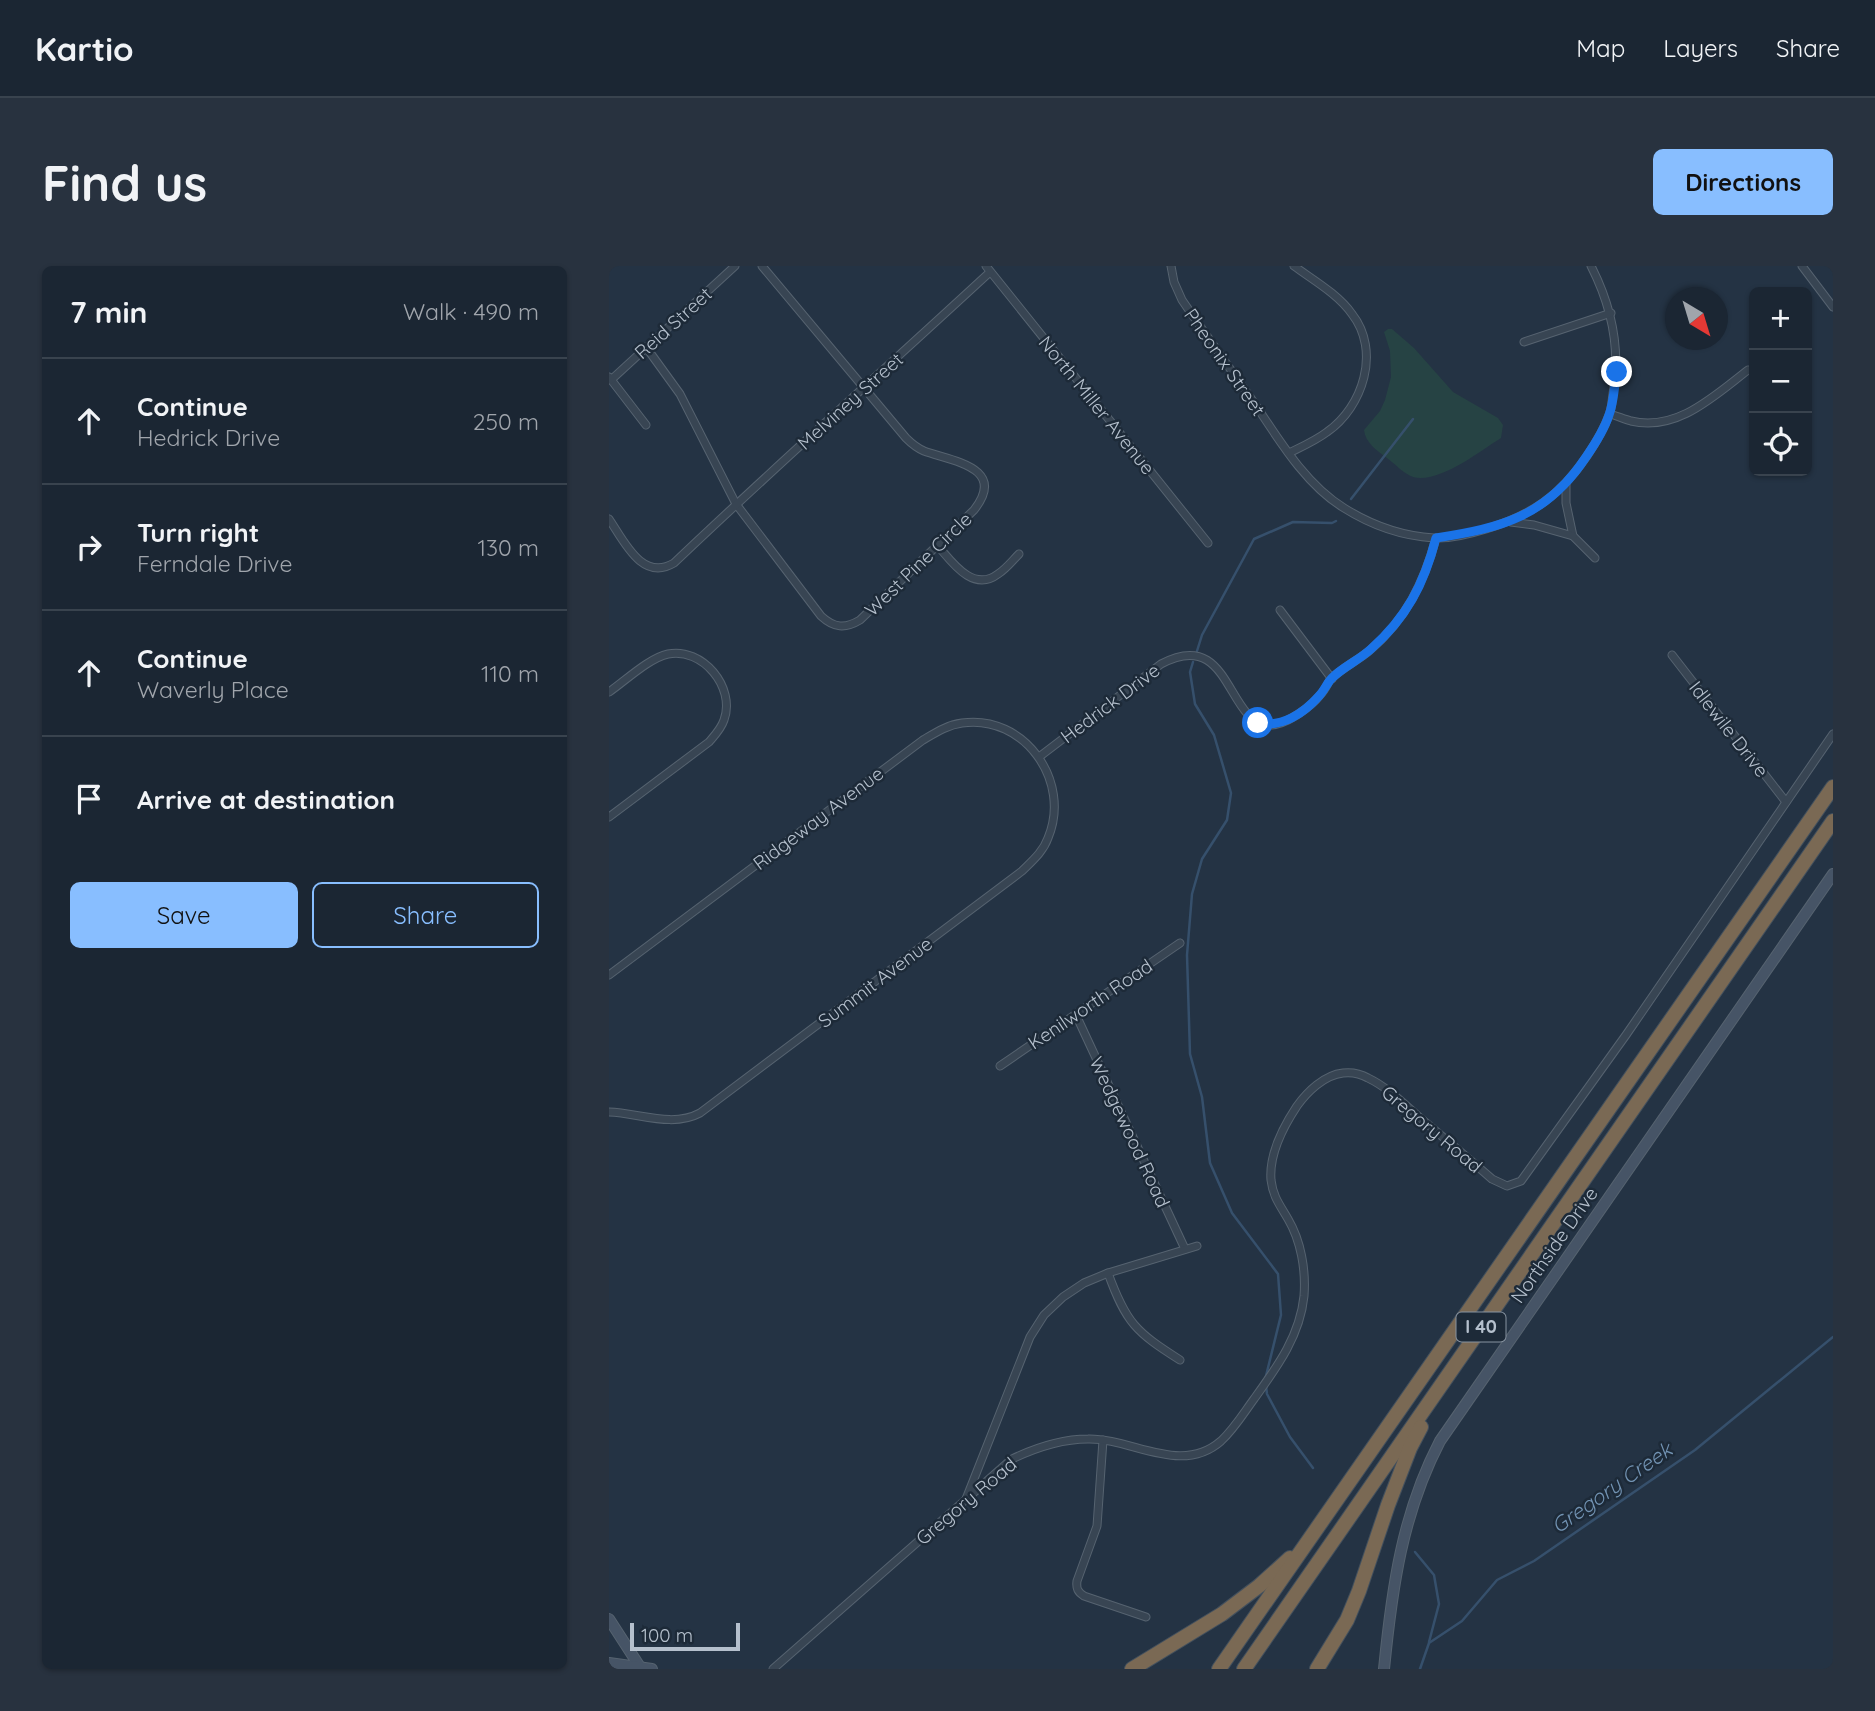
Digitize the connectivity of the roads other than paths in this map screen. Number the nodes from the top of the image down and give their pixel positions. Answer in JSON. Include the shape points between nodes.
{"nodes":[{"id":1,"x":735,"y":266,"type":"edge"},
{"id":2,"x":762,"y":266,"type":"edge"},
{"id":3,"x":1171,"y":266,"type":"edge"},
{"id":4,"x":1294,"y":266,"type":"edge"},
{"id":5,"x":1591,"y":266,"type":"edge"},
{"id":6,"x":1803,"y":266,"type":"edge"},
{"id":7,"x":988,"y":269,"type":"edge"},
{"id":8,"x":1833,"y":307,"type":"edge"},
{"id":9,"x":1611,"y":313,"type":"junction"},
{"id":10,"x":1524,"y":342,"type":"dead end"},
{"id":11,"x":646,"y":347,"type":"junction"},
{"id":12,"x":1748,"y":370,"type":"dead end"},
{"id":13,"x":610,"y":378,"type":"edge"},
{"id":14,"x":864,"y":389,"type":"junction"},
{"id":15,"x":1610,"y":414,"type":"junction"},
{"id":16,"x":646,"y":425,"type":"dead end"},
{"id":17,"x":1289,"y":453,"type":"junction"},
{"id":18,"x":1566,"y":484,"type":"junction"},
{"id":19,"x":736,"y":504,"type":"junction"},
{"id":20,"x":609,"y":519,"type":"edge"},
{"id":21,"x":1510,"y":522,"type":"junction"},
{"id":22,"x":1573,"y":536,"type":"junction"},
{"id":23,"x":1436,"y":538,"type":"junction"},
{"id":24,"x":1208,"y":543,"type":"dead end"},
{"id":25,"x":938,"y":546,"type":"junction"},
{"id":26,"x":1019,"y":554,"type":"dead end"},
{"id":27,"x":1595,"y":558,"type":"dead end"},
{"id":28,"x":1280,"y":610,"type":"dead end"},
{"id":29,"x":1672,"y":655,"type":"dead end"},
{"id":30,"x":1332,"y":679,"type":"junction"},
{"id":31,"x":609,"y":692,"type":"edge"},
{"id":32,"x":1833,"y":734,"type":"edge"},
{"id":33,"x":1039,"y":757,"type":"junction"},
{"id":34,"x":1833,"y":787,"type":"edge"},
{"id":35,"x":1786,"y":802,"type":"junction"},
{"id":36,"x":609,"y":817,"type":"edge"},
{"id":37,"x":1833,"y":821,"type":"edge"},
{"id":38,"x":1833,"y":874,"type":"edge"},
{"id":39,"x":1180,"y":943,"type":"dead end"},
{"id":40,"x":609,"y":975,"type":"edge"},
{"id":41,"x":1076,"y":1015,"type":"junction"},
{"id":42,"x":1000,"y":1066,"type":"dead end"},
{"id":43,"x":609,"y":1112,"type":"edge"},
{"id":44,"x":1197,"y":1246,"type":"dead end"},
{"id":45,"x":1185,"y":1249,"type":"junction"},
{"id":46,"x":1108,"y":1273,"type":"junction"},
{"id":47,"x":1471,"y":1342,"type":"junction"},
{"id":48,"x":1180,"y":1360,"type":"dead end"},
{"id":49,"x":1103,"y":1440,"type":"junction"},
{"id":50,"x":965,"y":1500,"type":"junction"},
{"id":51,"x":1323,"y":1520,"type":"junction"},
{"id":52,"x":1146,"y":1617,"type":"dead end"},
{"id":53,"x":609,"y":1619,"type":"edge"},
{"id":54,"x":609,"y":1663,"type":"edge"},
{"id":55,"x":644,"y":1668,"type":"edge"},
{"id":56,"x":773,"y":1669,"type":"edge"},
{"id":57,"x":1132,"y":1669,"type":"edge"},
{"id":58,"x":1219,"y":1669,"type":"edge"},
{"id":59,"x":1244,"y":1669,"type":"edge"},
{"id":60,"x":1317,"y":1669,"type":"edge"},
{"id":61,"x":1384,"y":1669,"type":"edge"}],
"edges":[{"from":1,"to":11,"type":"street","name":"Reid Street"},
{"from":2,"to":14,"type":"street","name":"West Pine Circle"},
{"from":3,"to":17,"type":"street","name":"Pheonix Street","via":[[1182,300]]},
{"from":4,"to":17,"type":"street","via":[[1352,313],[1367,347],[1367,367],[1360,391],[1346,413],[1328,431]]},
{"from":5,"to":9,"type":"street"},
{"from":6,"to":8,"type":"street"},
{"from":7,"to":14,"type":"street","name":"Melviney Street"},
{"from":7,"to":24,"type":"street","name":"North Miller Avenue"},
{"from":9,"to":10,"type":"street"},
{"from":9,"to":15,"type":"street","via":[[1617,372]]},
{"from":11,"to":13,"type":"street","name":"Reid Street"},
{"from":11,"to":19,"type":"street","name":"West Pine Circle","via":[[680,394]]},
{"from":12,"to":15,"type":"street","via":[[1678,418],[1655,423]]},
{"from":13,"to":16,"type":"street"},
{"from":14,"to":19,"type":"street","name":"Melviney Street"},
{"from":14,"to":25,"type":"street","name":"West Pine Circle","via":[[914,446],[974,467],[981,477],[982,500]]},
{"from":15,"to":18,"type":"street"},
{"from":17,"to":23,"type":"street","name":"Pheonix Street","via":[[1342,507],[1371,523]]},
{"from":18,"to":21,"type":"street"},
{"from":18,"to":22,"type":"street"},
{"from":19,"to":20,"type":"street","name":"Melviney Street","via":[[666,568],[643,564]]},
{"from":19,"to":25,"type":"street","name":"West Pine Circle","via":[[821,616],[840,627],[860,620]]},
{"from":21,"to":22,"type":"street"},
{"from":21,"to":23,"type":"street","name":"Pheonix Street"},
{"from":22,"to":27,"type":"street"},
{"from":23,"to":30,"type":"street","name":"Hedrick Drive","via":[[1428,567],[1404,615],[1369,651]]},
{"from":25,"to":26,"type":"street","via":[[967,577],[985,580],[995,577]]},
{"from":28,"to":30,"type":"street"},
{"from":29,"to":35,"type":"street","name":"Idlewile Drive"},
{"from":30,"to":33,"type":"street","name":"Hedrick Drive","via":[[1306,709],[1271,726],[1248,715],[1213,664],[1201,657],[1174,657]]},
{"from":31,"to":36,"type":"street","via":[[651,661],[683,653],[712,670],[727,705],[725,719],[709,742]]},
{"from":32,"to":35,"type":"street","name":"Gregory Road"},
{"from":33,"to":40,"type":"street","name":"Ridgeway Avenue","via":[[1006,729],[985,723],[941,729]]},
{"from":33,"to":43,"type":"street","name":"Summit Avenue","via":[[1055,796],[1054,818],[1037,857],[1022,872],[700,1113],[674,1121]]},
{"from":34,"to":51,"type":"highway","number":"I 40"},
{"from":35,"to":49,"type":"street","name":"Gregory Road","via":[[1521,1181],[1507,1186],[1492,1179],[1371,1079],[1343,1073],[1317,1084],[1285,1126],[1271,1177],[1304,1268],[1300,1320],[1277,1367],[1233,1429],[1201,1452],[1161,1454]]},
{"from":37,"to":47,"type":"highway","number":"I 40"},
{"from":38,"to":61,"type":"street","name":"Northside Drive","via":[[1440,1441],[1426,1467],[1395,1574]]},
{"from":39,"to":41,"type":"street","name":"Kenilworth Road"},
{"from":41,"to":42,"type":"street","name":"Kenilworth Road"},
{"from":41,"to":45,"type":"street","name":"Wedgewood Road"},
{"from":44,"to":45,"type":"street"},
{"from":45,"to":46,"type":"street"},
{"from":46,"to":48,"type":"street","via":[[1138,1331]]},
{"from":46,"to":50,"type":"street","via":[[1063,1297],[1030,1337]]},
{"from":47,"to":59,"type":"highway","number":"I 40"},
{"from":47,"to":60,"type":"highway","via":[[1410,1448],[1347,1620]]},
{"from":49,"to":50,"type":"street","name":"Gregory Road","via":[[1074,1440],[1028,1451],[1004,1465]]},
{"from":49,"to":52,"type":"street","via":[[1097,1526],[1076,1587],[1084,1596]]},
{"from":50,"to":56,"type":"street","name":"Gregory Road"},
{"from":51,"to":57,"type":"highway","via":[[1259,1586]]},
{"from":51,"to":58,"type":"highway","number":"I 40"},
{"from":53,"to":55,"type":"street"},
{"from":54,"to":55,"type":"street"}]}
